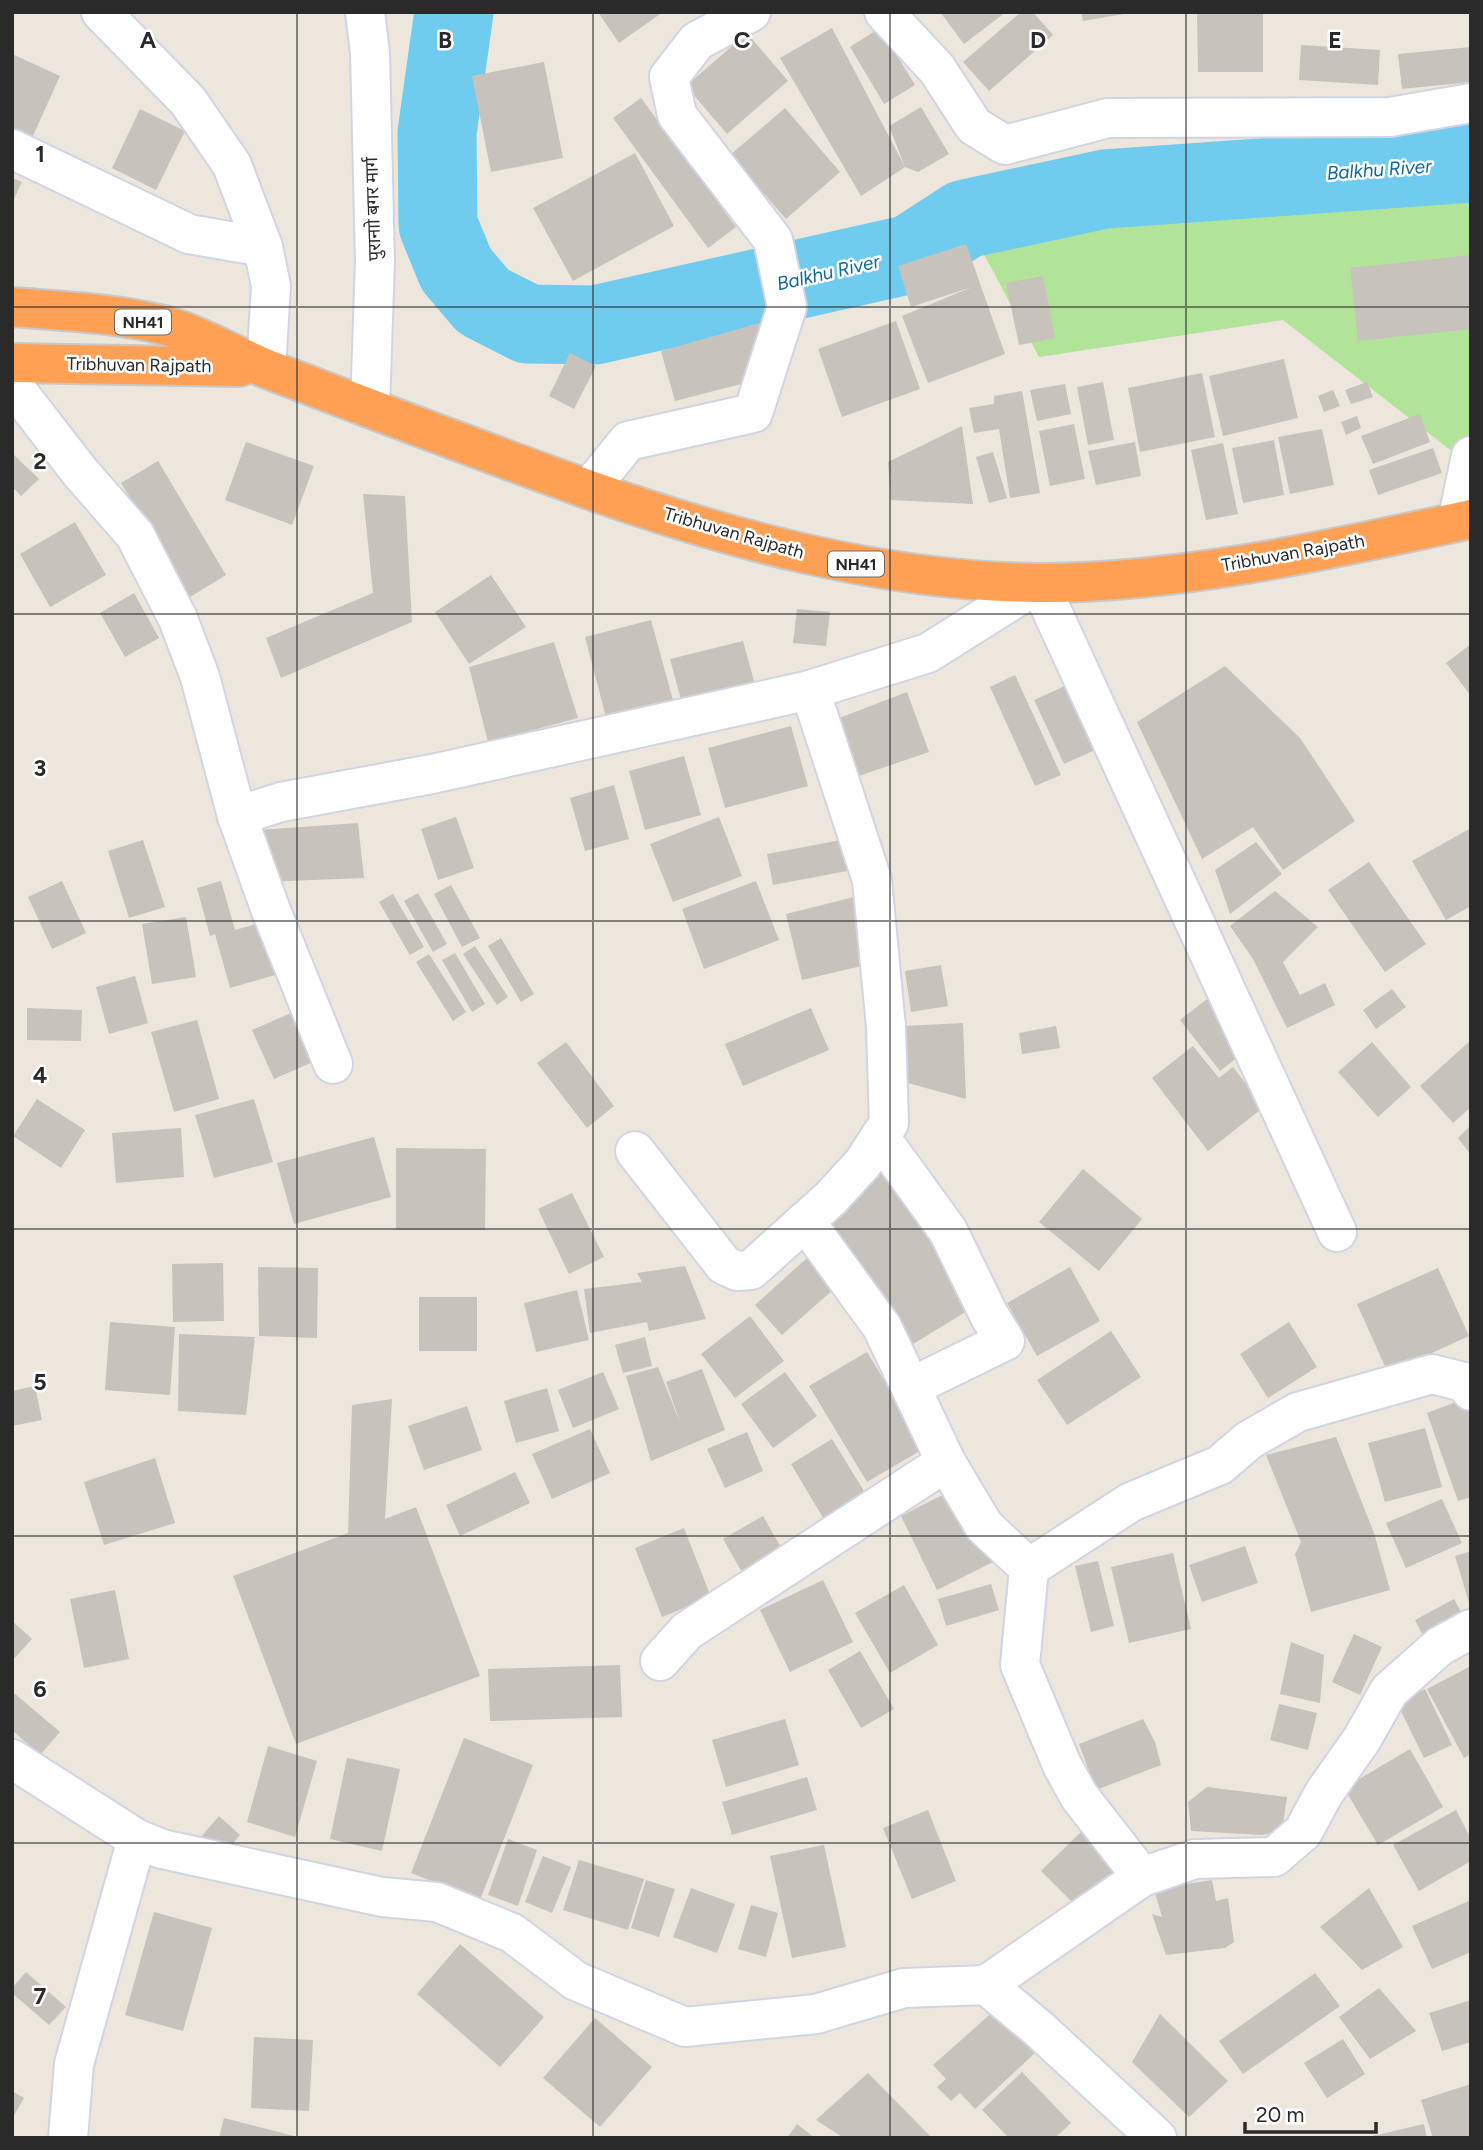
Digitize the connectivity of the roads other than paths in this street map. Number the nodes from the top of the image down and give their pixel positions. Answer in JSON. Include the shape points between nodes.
{"nodes":[{"id":1,"x":101,"y":12,"type":"edge"},
{"id":2,"x":365,"y":12,"type":"edge"},
{"id":3,"x":751,"y":12,"type":"edge"},
{"id":4,"x":884,"y":12,"type":"edge"},
{"id":5,"x":1471,"y":103,"type":"edge"},
{"id":6,"x":12,"y":149,"type":"edge"},
{"id":7,"x":263,"y":247,"type":"junction"},
{"id":8,"x":12,"y":307,"type":"edge"},
{"id":9,"x":12,"y":363,"type":"edge"},
{"id":10,"x":266,"y":369,"type":"junction"},
{"id":11,"x":12,"y":384,"type":"edge"},
{"id":12,"x":370,"y":407,"type":"junction"},
{"id":13,"x":1471,"y":456,"type":"edge"},
{"id":14,"x":589,"y":489,"type":"junction"},
{"id":15,"x":1464,"y":521,"type":"edge"},
{"id":16,"x":1039,"y":583,"type":"junction"},
{"id":17,"x":810,"y":690,"type":"junction"},
{"id":18,"x":237,"y":817,"type":"junction"},
{"id":19,"x":333,"y":1064,"type":"dead end"},
{"id":20,"x":880,"y":1137,"type":"junction"},
{"id":21,"x":635,"y":1151,"type":"dead end"},
{"id":22,"x":806,"y":1222,"type":"junction"},
{"id":23,"x":1337,"y":1232,"type":"dead end"},
{"id":24,"x":911,"y":1387,"type":"junction"},
{"id":25,"x":1471,"y":1391,"type":"edge"},
{"id":26,"x":946,"y":1462,"type":"junction"},
{"id":27,"x":1029,"y":1568,"type":"junction"},
{"id":28,"x":1471,"y":1629,"type":"edge"},
{"id":29,"x":660,"y":1661,"type":"dead end"},
{"id":30,"x":12,"y":1759,"type":"edge"},
{"id":31,"x":137,"y":1839,"type":"junction"},
{"id":32,"x":1142,"y":1877,"type":"junction"},
{"id":33,"x":986,"y":1985,"type":"junction"},
{"id":34,"x":68,"y":2138,"type":"edge"},
{"id":35,"x":1157,"y":2138,"type":"edge"}],
"edges":[{"from":1,"to":7,"type":"street","via":[[187,101],[232,165]]},
{"from":2,"to":12,"type":"street","name":"पुरानाो बगर मार्ग","via":[[375,261]]},
{"from":3,"to":14,"type":"street","via":[[697,40],[668,77],[677,115],[772,240],[787,307],[752,412],[628,441]]},
{"from":4,"to":5,"type":"street","via":[[937,69],[974,126],[1005,145],[1108,118],[1390,117]]},
{"from":6,"to":7,"type":"street","via":[[189,234]]},
{"from":7,"to":10,"type":"street","via":[[271,286]]},
{"from":8,"to":10,"type":"highway","name":"Tribhuvan Rajpath","number":"NH41","via":[[165,326]]},
{"from":9,"to":10,"type":"highway","name":"Tribhuvan Rajpath","number":"NH41"},
{"from":10,"to":12,"type":"highway","name":"Tribhuvan Rajpath","number":"NH41"},
{"from":11,"to":18,"type":"street","via":[[135,535],[178,619],[200,677]]},
{"from":12,"to":14,"type":"highway","name":"Tribhuvan Rajpath","number":"NH41"},
{"from":13,"to":15,"type":"street"},
{"from":14,"to":16,"type":"highway","name":"Tribhuvan Rajpath","number":"NH41","via":[[741,538],[852,564],[946,579]]},
{"from":15,"to":16,"type":"highway","name":"Tribhuvan Rajpath","number":"NH41","via":[[1153,576]]},
{"from":16,"to":17,"type":"street","via":[[928,653]]},
{"from":16,"to":23,"type":"street"},
{"from":17,"to":18,"type":"street","via":[[432,774],[281,802]]},
{"from":17,"to":20,"type":"street","via":[[872,880],[889,1123]]},
{"from":18,"to":19,"type":"street"},
{"from":20,"to":22,"type":"street","via":[[863,1163]]},
{"from":20,"to":24,"type":"street","via":[[948,1231],[1005,1341]]},
{"from":21,"to":22,"type":"street","via":[[724,1265],[737,1271],[751,1270]]},
{"from":22,"to":24,"type":"street","via":[[882,1327]]},
{"from":24,"to":26,"type":"street"},
{"from":25,"to":27,"type":"street","via":[[1464,1382],[1432,1374],[1298,1412],[1250,1440],[1220,1465],[1131,1502]]},
{"from":26,"to":27,"type":"street","via":[[984,1526]]},
{"from":26,"to":29,"type":"street","via":[[687,1631]]},
{"from":27,"to":32,"type":"street","via":[[1020,1665],[1079,1796]]},
{"from":28,"to":32,"type":"street","via":[[1440,1646],[1389,1691],[1303,1832],[1274,1857],[1195,1859]]},
{"from":30,"to":31,"type":"street"},
{"from":31,"to":33,"type":"street","via":[[162,1849],[382,1897],[437,1902],[512,1933],[576,1981],[685,2027],[816,2014],[904,1988]]},
{"from":31,"to":34,"type":"street","via":[[77,2053]]},
{"from":32,"to":33,"type":"street"},
{"from":33,"to":35,"type":"street"}]}
